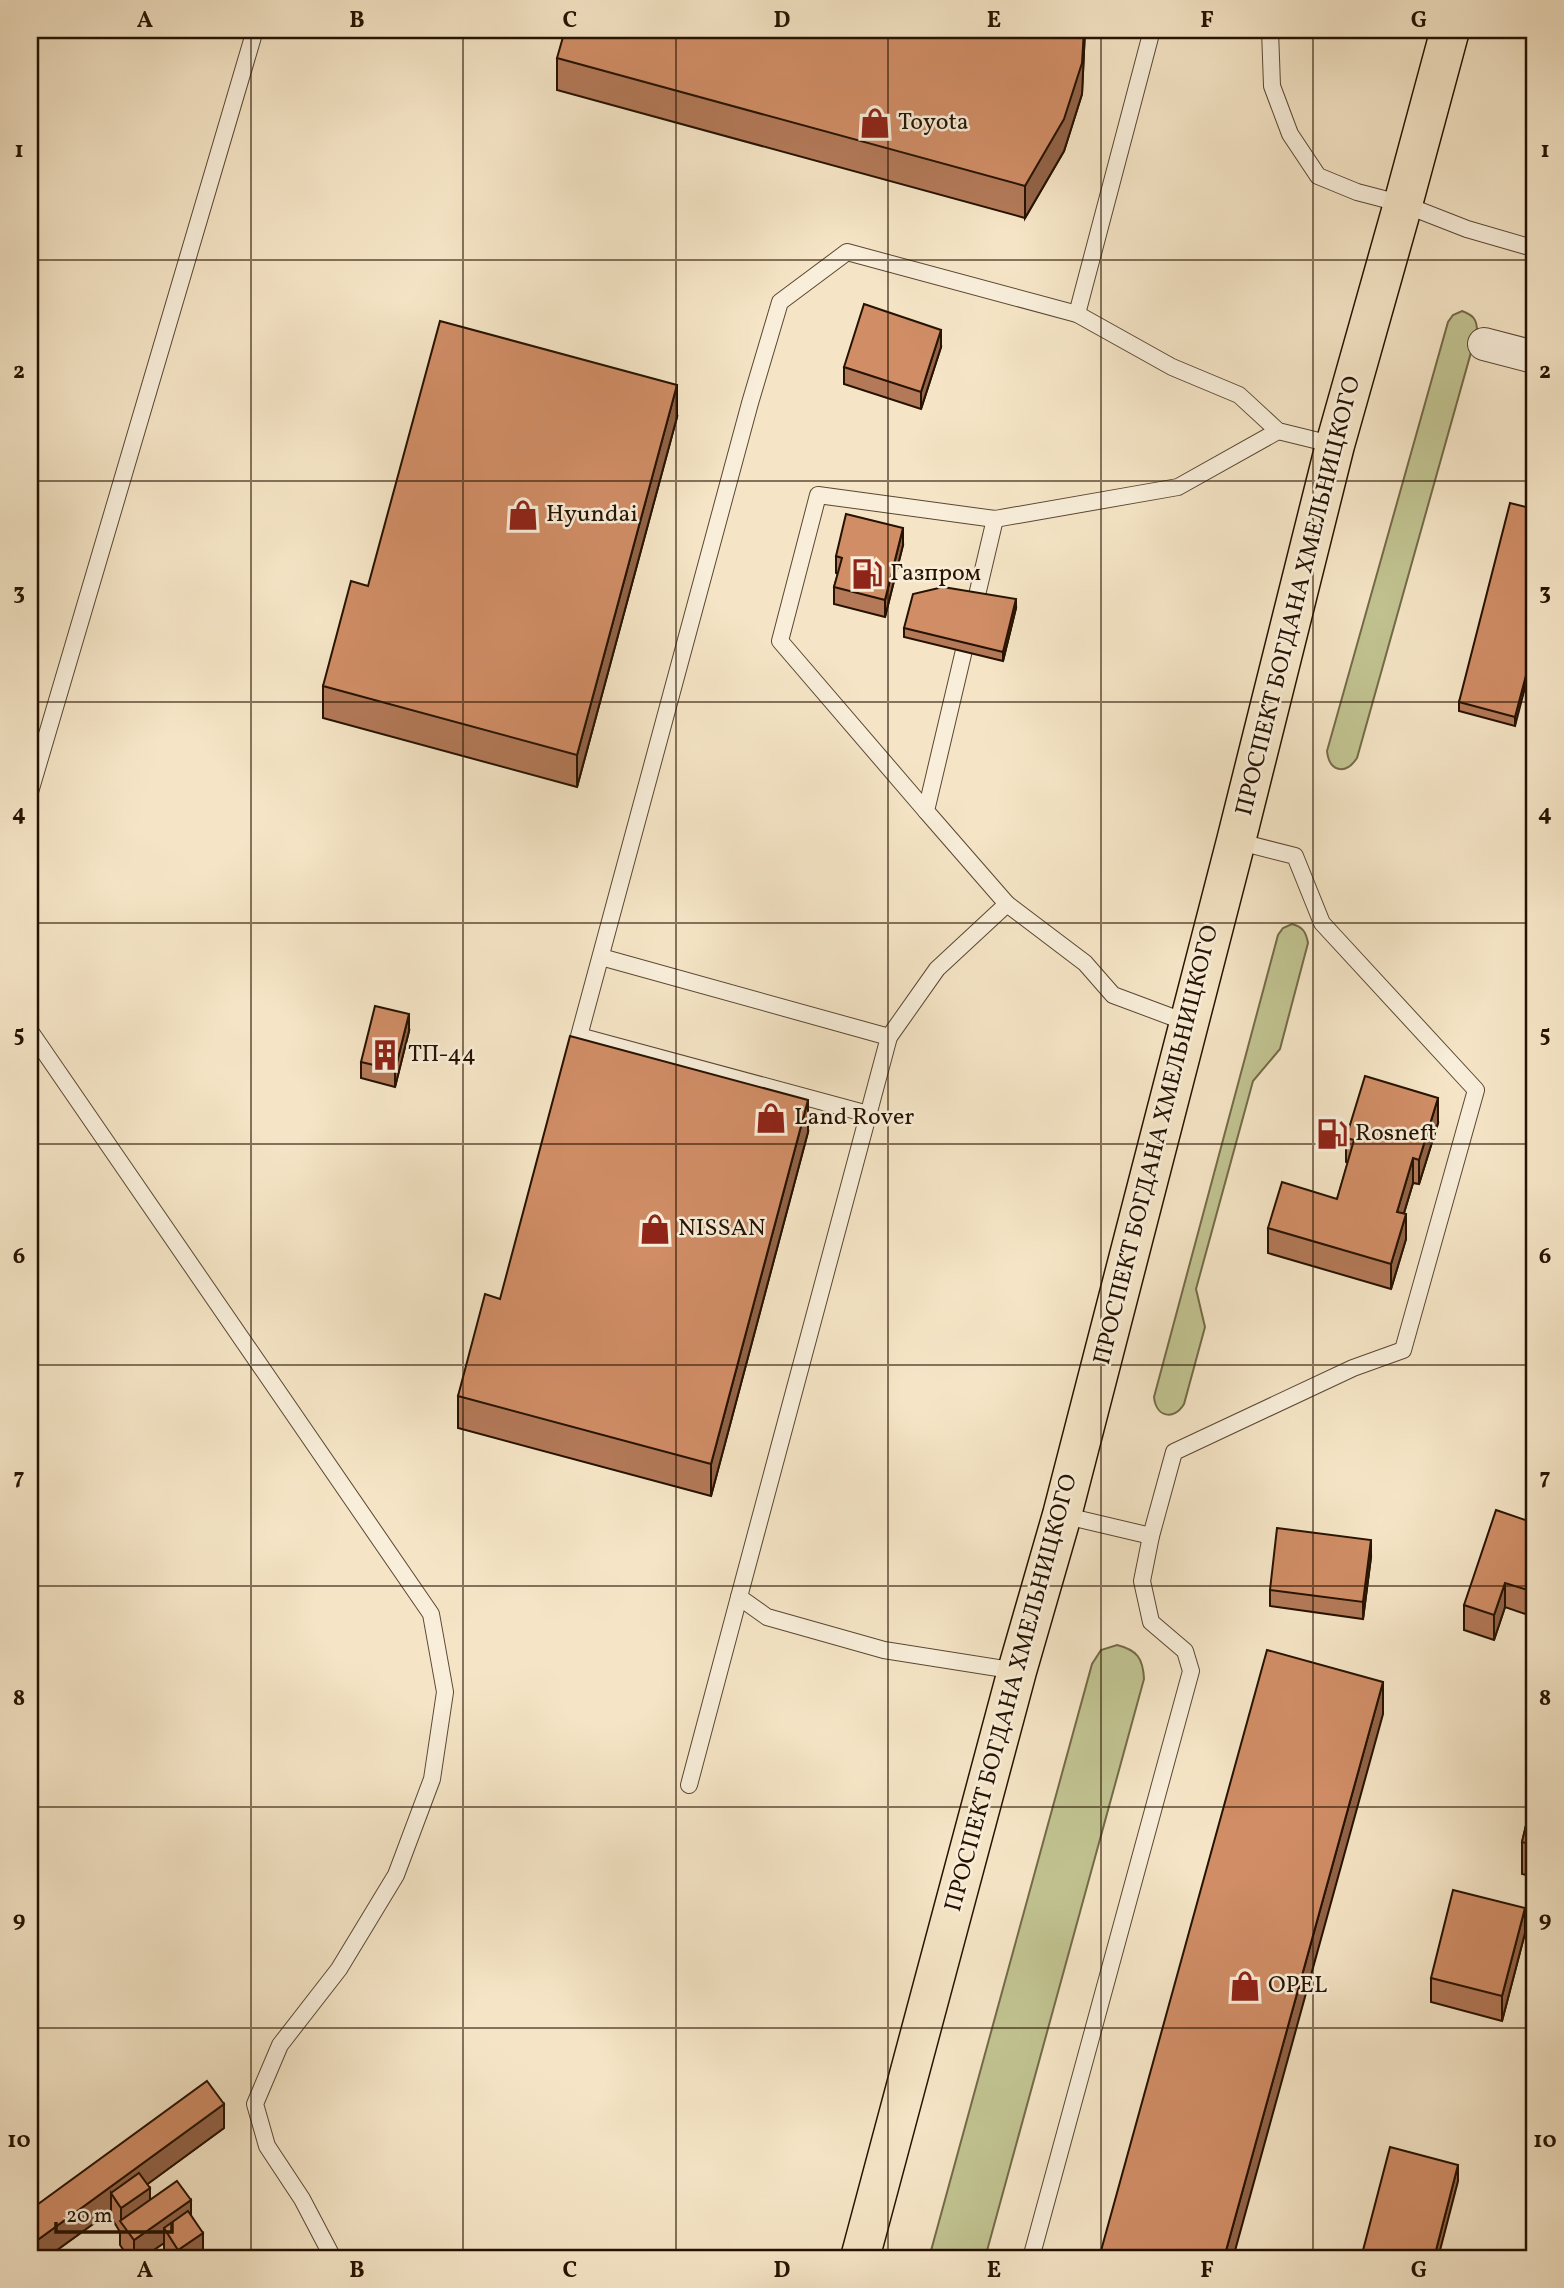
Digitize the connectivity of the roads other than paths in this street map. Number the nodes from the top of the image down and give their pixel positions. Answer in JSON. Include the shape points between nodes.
{"nodes":[{"id":1,"x":255,"y":30,"type":"edge"},
{"id":2,"x":1152,"y":30,"type":"edge"},
{"id":3,"x":1270,"y":30,"type":"edge"},
{"id":4,"x":1450,"y":30,"type":"edge"},
{"id":5,"x":1403,"y":204,"type":"junction"},
{"id":6,"x":1534,"y":244,"type":"edge"},
{"id":7,"x":1077,"y":314,"type":"junction"},
{"id":8,"x":1484,"y":344,"type":"dead end"},
{"id":9,"x":1534,"y":357,"type":"edge"},
{"id":10,"x":1278,"y":431,"type":"junction"},
{"id":11,"x":1335,"y":445,"type":"junction"},
{"id":12,"x":995,"y":519,"type":"junction"},
{"id":13,"x":30,"y":792,"type":"edge"},
{"id":14,"x":926,"y":811,"type":"junction"},
{"id":15,"x":1236,"y":841,"type":"junction"},
{"id":16,"x":1007,"y":904,"type":"junction"},
{"id":17,"x":601,"y":957,"type":"junction"},
{"id":18,"x":1188,"y":1023,"type":"junction"},
{"id":19,"x":30,"y":1031,"type":"edge"},
{"id":20,"x":889,"y":1037,"type":"junction"},
{"id":21,"x":868,"y":1114,"type":"junction"},
{"id":22,"x":1062,"y":1516,"type":"junction"},
{"id":23,"x":1151,"y":1536,"type":"junction"},
{"id":24,"x":739,"y":1597,"type":"junction"},
{"id":25,"x":1017,"y":1671,"type":"junction"},
{"id":26,"x":689,"y":1785,"type":"dead end"},
{"id":27,"x":333,"y":2258,"type":"edge"},
{"id":28,"x":860,"y":2258,"type":"edge"},
{"id":29,"x":1031,"y":2258,"type":"edge"}],
"edges":[{"from":1,"to":13,"type":"lane"},
{"from":2,"to":7,"type":"lane"},
{"from":3,"to":5,"type":"lane","via":[[1272,86],[1290,134],[1318,176]]},
{"from":4,"to":5,"type":"main road","name":"ПРОСПЕКТ БОГДАНА ХМЕЛЬНИЦКОГО"},
{"from":5,"to":6,"type":"lane","via":[[1467,229],[1526,246]]},
{"from":5,"to":11,"type":"main road","name":"ПРОСПЕКТ БОГДАНА ХМЕЛЬНИЦКОГО"},
{"from":7,"to":10,"type":"lane","via":[[1172,367],[1239,395]]},
{"from":7,"to":17,"type":"lane","via":[[848,252],[780,302]]},
{"from":8,"to":9,"type":"street"},
{"from":10,"to":11,"type":"lane"},
{"from":10,"to":12,"type":"lane","via":[[1178,487]]},
{"from":11,"to":15,"type":"main road","name":"ПРОСПЕКТ БОГДАНА ХМЕЛЬНИЦКОГО"},
{"from":12,"to":14,"type":"lane"},
{"from":12,"to":14,"type":"lane","via":[[818,495],[780,641]]},
{"from":14,"to":16,"type":"lane"},
{"from":15,"to":18,"type":"main road","name":"ПРОСПЕКТ БОГДАНА ХМЕЛЬНИЦКОГО"},
{"from":15,"to":23,"type":"lane","via":[[1295,856],[1322,923],[1476,1090],[1403,1350],[1353,1368],[1174,1452]]},
{"from":16,"to":18,"type":"lane","via":[[1085,963],[1114,995]]},
{"from":16,"to":20,"type":"lane","via":[[937,970]]},
{"from":17,"to":20,"type":"lane"},
{"from":17,"to":21,"type":"lane","via":[[579,1036]]},
{"from":18,"to":22,"type":"main road","name":"ПРОСПЕКТ БОГДАНА ХМЕЛЬНИЦКОГО"},
{"from":19,"to":27,"type":"lane","via":[[431,1614],[445,1692],[432,1779],[396,1875],[339,1969],[280,2045],[255,2104],[267,2146]]},
{"from":20,"to":21,"type":"lane"},
{"from":21,"to":24,"type":"lane"},
{"from":22,"to":23,"type":"lane"},
{"from":22,"to":25,"type":"main road","name":"ПРОСПЕКТ БОГДАНА ХМЕЛЬНИЦКОГО"},
{"from":23,"to":29,"type":"lane","via":[[1142,1581],[1150,1622],[1185,1651],[1191,1671]]},
{"from":24,"to":25,"type":"lane","via":[[767,1617],[884,1650]]},
{"from":24,"to":26,"type":"lane"},
{"from":25,"to":28,"type":"main road","name":"ПРОСПЕКТ БОГДАНА ХМЕЛЬНИЦКОГО"}]}
